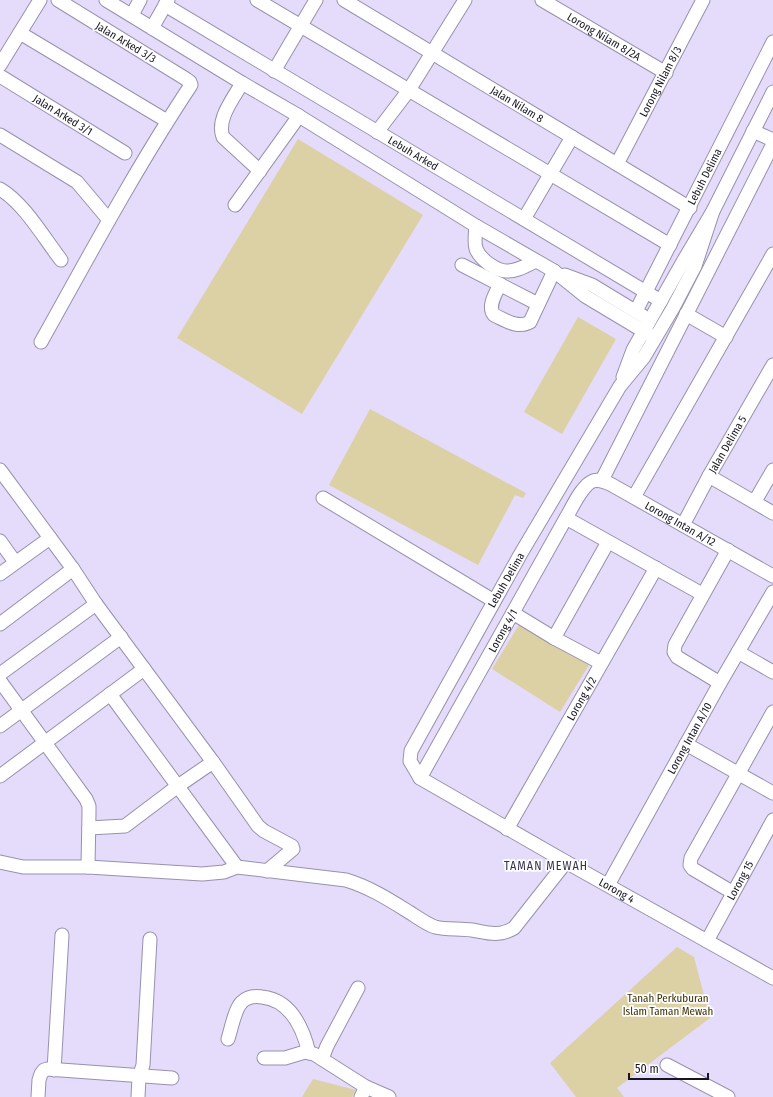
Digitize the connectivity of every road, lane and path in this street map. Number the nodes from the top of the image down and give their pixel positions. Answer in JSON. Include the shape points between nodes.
{"nodes":[{"id":1,"x":40,"y":0,"type":"edge"},
{"id":2,"x":58,"y":0,"type":"edge"},
{"id":3,"x":106,"y":0,"type":"edge"},
{"id":4,"x":140,"y":0,"type":"edge"},
{"id":5,"x":257,"y":0,"type":"edge"},
{"id":6,"x":316,"y":0,"type":"edge"},
{"id":7,"x":344,"y":0,"type":"edge"},
{"id":8,"x":465,"y":0,"type":"edge"},
{"id":9,"x":542,"y":0,"type":"edge"},
{"id":10,"x":703,"y":0,"type":"edge"},
{"id":11,"x":167,"y":2,"type":"edge"},
{"id":12,"x":362,"y":5,"type":"edge"},
{"id":13,"x":132,"y":15,"type":"junction"},
{"id":14,"x":301,"y":26,"type":"junction"},
{"id":15,"x":152,"y":28,"type":"junction"},
{"id":16,"x":20,"y":33,"type":"junction"},
{"id":17,"x":773,"y":42,"type":"edge"},
{"id":18,"x":432,"y":53,"type":"junction"},
{"id":19,"x":0,"y":65,"type":"edge"},
{"id":20,"x":274,"y":71,"type":"junction"},
{"id":21,"x":666,"y":73,"type":"junction"},
{"id":22,"x":0,"y":76,"type":"edge"},
{"id":23,"x":242,"y":83,"type":"junction"},
{"id":24,"x":409,"y":90,"type":"junction"},
{"id":25,"x":773,"y":92,"type":"edge"},
{"id":26,"x":299,"y":116,"type":"junction"},
{"id":27,"x":167,"y":121,"type":"junction"},
{"id":28,"x":752,"y":130,"type":"junction"},
{"id":29,"x":377,"y":132,"type":"junction"},
{"id":30,"x":0,"y":134,"type":"edge"},
{"id":31,"x":572,"y":137,"type":"junction"},
{"id":32,"x":773,"y":140,"type":"edge"},
{"id":33,"x":773,"y":144,"type":"edge"},
{"id":34,"x":125,"y":153,"type":"dead end"},
{"id":35,"x":769,"y":160,"type":"edge"},
{"id":36,"x":617,"y":164,"type":"junction"},
{"id":37,"x":260,"y":171,"type":"junction"},
{"id":38,"x":550,"y":174,"type":"junction"},
{"id":39,"x":0,"y":189,"type":"edge"},
{"id":40,"x":235,"y":205,"type":"dead end"},
{"id":41,"x":690,"y":208,"type":"junction"},
{"id":42,"x":713,"y":211,"type":"junction"},
{"id":43,"x":524,"y":219,"type":"junction"},
{"id":44,"x":109,"y":220,"type":"junction"},
{"id":45,"x":476,"y":226,"type":"junction"},
{"id":46,"x":670,"y":245,"type":"junction"},
{"id":47,"x":773,"y":254,"type":"edge"},
{"id":48,"x":61,"y":260,"type":"dead end"},
{"id":49,"x":536,"y":261,"type":"junction"},
{"id":50,"x":462,"y":265,"type":"dead end"},
{"id":51,"x":554,"y":271,"type":"junction"},
{"id":52,"x":500,"y":284,"type":"junction"},
{"id":53,"x":646,"y":292,"type":"junction"},
{"id":54,"x":661,"y":301,"type":"junction"},
{"id":55,"x":538,"y":304,"type":"junction"},
{"id":56,"x":636,"y":312,"type":"junction"},
{"id":57,"x":686,"y":314,"type":"junction"},
{"id":58,"x":647,"y":325,"type":"junction"},
{"id":59,"x":659,"y":332,"type":"junction"},
{"id":60,"x":726,"y":337,"type":"junction"},
{"id":61,"x":41,"y":342,"type":"dead end"},
{"id":62,"x":773,"y":365,"type":"edge"},
{"id":63,"x":620,"y":386,"type":"junction"},
{"id":64,"x":0,"y":470,"type":"edge"},
{"id":65,"x":773,"y":470,"type":"edge"},
{"id":66,"x":709,"y":476,"type":"junction"},
{"id":67,"x":602,"y":480,"type":"junction"},
{"id":68,"x":634,"y":497,"type":"junction"},
{"id":69,"x":323,"y":498,"type":"dead end"},
{"id":70,"x":755,"y":501,"type":"junction"},
{"id":71,"x":773,"y":513,"type":"edge"},
{"id":72,"x":566,"y":518,"type":"junction"},
{"id":73,"x":683,"y":525,"type":"junction"},
{"id":74,"x":50,"y":538,"type":"junction"},
{"id":75,"x":0,"y":541,"type":"edge"},
{"id":76,"x":608,"y":542,"type":"junction"},
{"id":77,"x":728,"y":550,"type":"junction"},
{"id":78,"x":16,"y":562,"type":"junction"},
{"id":79,"x":656,"y":568,"type":"junction"},
{"id":80,"x":73,"y":569,"type":"junction"},
{"id":81,"x":0,"y":574,"type":"edge"},
{"id":82,"x":773,"y":576,"type":"edge"},
{"id":83,"x":773,"y":592,"type":"edge"},
{"id":84,"x":702,"y":594,"type":"junction"},
{"id":85,"x":494,"y":601,"type":"junction"},
{"id":86,"x":96,"y":604,"type":"junction"},
{"id":87,"x":769,"y":609,"type":"edge"},
{"id":88,"x":513,"y":613,"type":"junction"},
{"id":89,"x":0,"y":624,"type":"edge"},
{"id":90,"x":121,"y":637,"type":"junction"},
{"id":91,"x":554,"y":638,"type":"junction"},
{"id":92,"x":738,"y":652,"type":"junction"},
{"id":93,"x":601,"y":663,"type":"junction"},
{"id":94,"x":144,"y":669,"type":"junction"},
{"id":95,"x":773,"y":672,"type":"edge"},
{"id":96,"x":0,"y":674,"type":"edge"},
{"id":97,"x":0,"y":681,"type":"edge"},
{"id":98,"x":720,"y":683,"type":"junction"},
{"id":99,"x":110,"y":694,"type":"junction"},
{"id":100,"x":20,"y":710,"type":"junction"},
{"id":101,"x":773,"y":712,"type":"edge"},
{"id":102,"x":0,"y":726,"type":"edge"},
{"id":103,"x":45,"y":743,"type":"junction"},
{"id":104,"x":686,"y":744,"type":"junction"},
{"id":105,"x":213,"y":762,"type":"junction"},
{"id":106,"x":739,"y":774,"type":"junction"},
{"id":107,"x":0,"y":776,"type":"edge"},
{"id":108,"x":420,"y":778,"type":"junction"},
{"id":109,"x":178,"y":786,"type":"junction"},
{"id":110,"x":773,"y":793,"type":"edge"},
{"id":111,"x":773,"y":820,"type":"edge"},
{"id":112,"x":88,"y":828,"type":"junction"},
{"id":113,"x":507,"y":829,"type":"junction"},
{"id":114,"x":0,"y":862,"type":"edge"},
{"id":115,"x":566,"y":862,"type":"junction"},
{"id":116,"x":88,"y":867,"type":"junction"},
{"id":117,"x":237,"y":868,"type":"junction"},
{"id":118,"x":267,"y":871,"type":"junction"},
{"id":119,"x":608,"y":885,"type":"junction"},
{"id":120,"x":732,"y":892,"type":"junction"},
{"id":121,"x":62,"y":935,"type":"dead end"},
{"id":122,"x":150,"y":939,"type":"dead end"},
{"id":123,"x":707,"y":941,"type":"junction"},
{"id":124,"x":773,"y":978,"type":"edge"},
{"id":125,"x":358,"y":988,"type":"dead end"},
{"id":126,"x":228,"y":1039,"type":"dead end"},
{"id":127,"x":308,"y":1053,"type":"junction"},
{"id":128,"x":264,"y":1058,"type":"dead end"},
{"id":129,"x":322,"y":1059,"type":"junction"},
{"id":130,"x":667,"y":1065,"type":"dead end"},
{"id":131,"x":54,"y":1070,"type":"junction"},
{"id":132,"x":142,"y":1077,"type":"junction"},
{"id":133,"x":172,"y":1078,"type":"dead end"},
{"id":134,"x":363,"y":1092,"type":"edge"},
{"id":135,"x":712,"y":1093,"type":"edge"},
{"id":136,"x":38,"y":1097,"type":"edge"},
{"id":137,"x":138,"y":1097,"type":"edge"},
{"id":138,"x":143,"y":1097,"type":"edge"},
{"id":139,"x":389,"y":1097,"type":"edge"},
{"id":140,"x":728,"y":1097,"type":"edge"}],
"edges":[{"from":1,"to":16,"type":"street"},
{"from":2,"to":27,"type":"street","name":"Jalan Arked 3/3","via":[[190,82],[191,85]]},
{"from":3,"to":13,"type":"street"},
{"from":4,"to":13,"type":"street"},
{"from":5,"to":14,"type":"street"},
{"from":6,"to":14,"type":"street"},
{"from":7,"to":12,"type":"street","name":"Jalan Nilam 8"},
{"from":8,"to":18,"type":"street"},
{"from":9,"to":21,"type":"street","name":"Lorong Nilam 8/2A"},
{"from":10,"to":21,"type":"street","name":"Lorong Nilam 8/3"},
{"from":11,"to":15,"type":"street"},
{"from":11,"to":20,"type":"street","name":"Lebuh Arked"},
{"from":12,"to":18,"type":"street","name":"Jalan Nilam 8"},
{"from":13,"to":15,"type":"street"},
{"from":14,"to":20,"type":"street"},
{"from":14,"to":24,"type":"street"},
{"from":15,"to":23,"type":"street"},
{"from":16,"to":19,"type":"street"},
{"from":16,"to":27,"type":"street"},
{"from":17,"to":41,"type":"street","name":"Lebuh Delima"},
{"from":18,"to":24,"type":"street"},
{"from":18,"to":31,"type":"street","name":"Jalan Nilam 8"},
{"from":20,"to":29,"type":"street","name":"Lebuh Arked"},
{"from":21,"to":36,"type":"street","name":"Lorong Nilam 8/3"},
{"from":22,"to":34,"type":"street","name":"Jalan Arked 3/1"},
{"from":23,"to":26,"type":"street"},
{"from":23,"to":37,"type":"street","via":[[227,110],[221,131],[223,137]]},
{"from":24,"to":29,"type":"street"},
{"from":24,"to":38,"type":"street"},
{"from":25,"to":28,"type":"street","name":"Lebuh Delima"},
{"from":26,"to":37,"type":"street"},
{"from":26,"to":45,"type":"street"},
{"from":27,"to":44,"type":"street"},
{"from":28,"to":32,"type":"street"},
{"from":28,"to":42,"type":"street","name":"Lebuh Delima"},
{"from":29,"to":43,"type":"street","name":"Lebuh Arked"},
{"from":30,"to":44,"type":"street","via":[[77,182]]},
{"from":31,"to":36,"type":"street","name":"Jalan Nilam 8"},
{"from":31,"to":38,"type":"street"},
{"from":33,"to":35,"type":"street"},
{"from":35,"to":57,"type":"street"},
{"from":36,"to":41,"type":"street","name":"Jalan Nilam 8"},
{"from":37,"to":40,"type":"street"},
{"from":38,"to":43,"type":"street"},
{"from":38,"to":46,"type":"street"},
{"from":39,"to":48,"type":"street","via":[[19,204]]},
{"from":41,"to":46,"type":"street","name":"Lebuh Delima"},
{"from":42,"to":54,"type":"street","name":"Lebuh Delima"},
{"from":42,"to":59,"type":"street","name":"Lebuh Delima","via":[[696,266]]},
{"from":43,"to":53,"type":"street","name":"Lebuh Arked"},
{"from":44,"to":61,"type":"street"},
{"from":45,"to":49,"type":"street"},
{"from":45,"to":49,"type":"street","via":[[476,251],[480,258],[498,270],[507,272]]},
{"from":46,"to":53,"type":"street","name":"Lebuh Delima"},
{"from":47,"to":60,"type":"street"},
{"from":49,"to":51,"type":"street"},
{"from":50,"to":52,"type":"street"},
{"from":51,"to":55,"type":"street"},
{"from":51,"to":56,"type":"street","via":[[592,285]]},
{"from":51,"to":58,"type":"street","via":[[585,296]]},
{"from":52,"to":55,"type":"street"},
{"from":52,"to":55,"type":"street","via":[[492,304],[494,315],[517,325],[525,325],[530,322]]},
{"from":53,"to":54,"type":"street","name":"Lebuh Arked"},
{"from":53,"to":56,"type":"street","name":"Lebuh Delima"},
{"from":54,"to":58,"type":"street","name":"Lebuh Delima"},
{"from":56,"to":58,"type":"street"},
{"from":57,"to":60,"type":"street"},
{"from":57,"to":67,"type":"street"},
{"from":58,"to":59,"type":"street"},
{"from":58,"to":63,"type":"street","name":"Lebuh Delima","via":[[633,350]]},
{"from":59,"to":63,"type":"street","name":"Lebuh Delima","via":[[644,357]]},
{"from":60,"to":68,"type":"street"},
{"from":62,"to":66,"type":"street","name":"Jalan Delima 5"},
{"from":63,"to":85,"type":"street","name":"Lebuh Delima"},
{"from":64,"to":74,"type":"street"},
{"from":65,"to":70,"type":"street"},
{"from":66,"to":70,"type":"street"},
{"from":66,"to":73,"type":"street","name":"Jalan Delima 5"},
{"from":67,"to":68,"type":"street","name":"Lorong Intan A/12"},
{"from":67,"to":72,"type":"street","name":"Lorong 4/1","via":[[587,485]]},
{"from":68,"to":73,"type":"street","name":"Lorong Intan A/12"},
{"from":69,"to":85,"type":"street"},
{"from":70,"to":71,"type":"street"},
{"from":72,"to":76,"type":"street"},
{"from":72,"to":88,"type":"street","name":"Lorong 4/1"},
{"from":73,"to":77,"type":"street","name":"Lorong Intan A/12"},
{"from":74,"to":78,"type":"street"},
{"from":74,"to":80,"type":"street"},
{"from":75,"to":78,"type":"street"},
{"from":76,"to":79,"type":"street"},
{"from":76,"to":91,"type":"street"},
{"from":77,"to":82,"type":"street","name":"Lorong Intan A/12"},
{"from":77,"to":84,"type":"street"},
{"from":78,"to":81,"type":"street"},
{"from":79,"to":84,"type":"street"},
{"from":79,"to":93,"type":"street","name":"Lorong 4/2"},
{"from":80,"to":86,"type":"street"},
{"from":80,"to":89,"type":"street"},
{"from":83,"to":87,"type":"street","name":"Lorong Intan A/10"},
{"from":84,"to":98,"type":"street","via":[[674,652],[676,657]]},
{"from":85,"to":108,"type":"street","name":"Lebuh Delima","via":[[412,751],[410,761]]},
{"from":86,"to":90,"type":"street"},
{"from":86,"to":96,"type":"street"},
{"from":87,"to":92,"type":"street","name":"Lorong Intan A/10"},
{"from":88,"to":91,"type":"street"},
{"from":88,"to":108,"type":"street","name":"Lorong 4/1"},
{"from":90,"to":94,"type":"street"},
{"from":90,"to":100,"type":"street"},
{"from":91,"to":93,"type":"street"},
{"from":92,"to":95,"type":"street"},
{"from":92,"to":98,"type":"street","name":"Lorong Intan A/10"},
{"from":93,"to":113,"type":"street","name":"Lorong 4/2"},
{"from":94,"to":99,"type":"street"},
{"from":94,"to":105,"type":"street"},
{"from":97,"to":100,"type":"street"},
{"from":98,"to":104,"type":"street","name":"Lorong Intan A/10"},
{"from":99,"to":103,"type":"street"},
{"from":99,"to":109,"type":"street"},
{"from":100,"to":102,"type":"street"},
{"from":100,"to":103,"type":"street"},
{"from":101,"to":106,"type":"street"},
{"from":103,"to":107,"type":"street"},
{"from":103,"to":112,"type":"street","via":[[86,799],[89,806]]},
{"from":104,"to":106,"type":"street"},
{"from":104,"to":119,"type":"street","name":"Lorong Intan A/10"},
{"from":105,"to":109,"type":"street"},
{"from":105,"to":118,"type":"street","via":[[258,826],[292,846],[293,849]]},
{"from":106,"to":110,"type":"street"},
{"from":106,"to":120,"type":"street","via":[[691,858],[690,865]]},
{"from":108,"to":113,"type":"street","name":"Lorong 4"},
{"from":109,"to":112,"type":"street","via":[[125,826]]},
{"from":109,"to":117,"type":"street"},
{"from":111,"to":120,"type":"street","name":"Lorong 15"},
{"from":112,"to":116,"type":"street"},
{"from":113,"to":115,"type":"street","name":"Lorong 4"},
{"from":114,"to":116,"type":"street","via":[[23,867]]},
{"from":115,"to":118,"type":"street","via":[[514,928],[506,933],[496,934],[462,928],[435,927],[372,890],[346,880]]},
{"from":115,"to":119,"type":"street","name":"Lorong 4"},
{"from":116,"to":117,"type":"street","via":[[202,874]]},
{"from":117,"to":118,"type":"street"},
{"from":119,"to":123,"type":"street","name":"Lorong 4"},
{"from":120,"to":123,"type":"street","name":"Lorong 15"},
{"from":121,"to":131,"type":"street"},
{"from":122,"to":132,"type":"street"},
{"from":123,"to":124,"type":"street","name":"Lorong 4"},
{"from":125,"to":129,"type":"street","via":[[326,1046]]},
{"from":126,"to":127,"type":"street","via":[[241,1002],[249,997],[269,998],[287,1007],[296,1019]]},
{"from":127,"to":128,"type":"street","via":[[285,1058]]},
{"from":127,"to":129,"type":"street"},
{"from":129,"to":134,"type":"street"},
{"from":130,"to":135,"type":"street"},
{"from":131,"to":132,"type":"street"},
{"from":131,"to":136,"type":"street","via":[[44,1070],[41,1074]]},
{"from":132,"to":133,"type":"street"},
{"from":132,"to":137,"type":"street"},
{"from":132,"to":138,"type":"street"},
{"from":134,"to":139,"type":"street"},
{"from":135,"to":140,"type":"street"}]}
